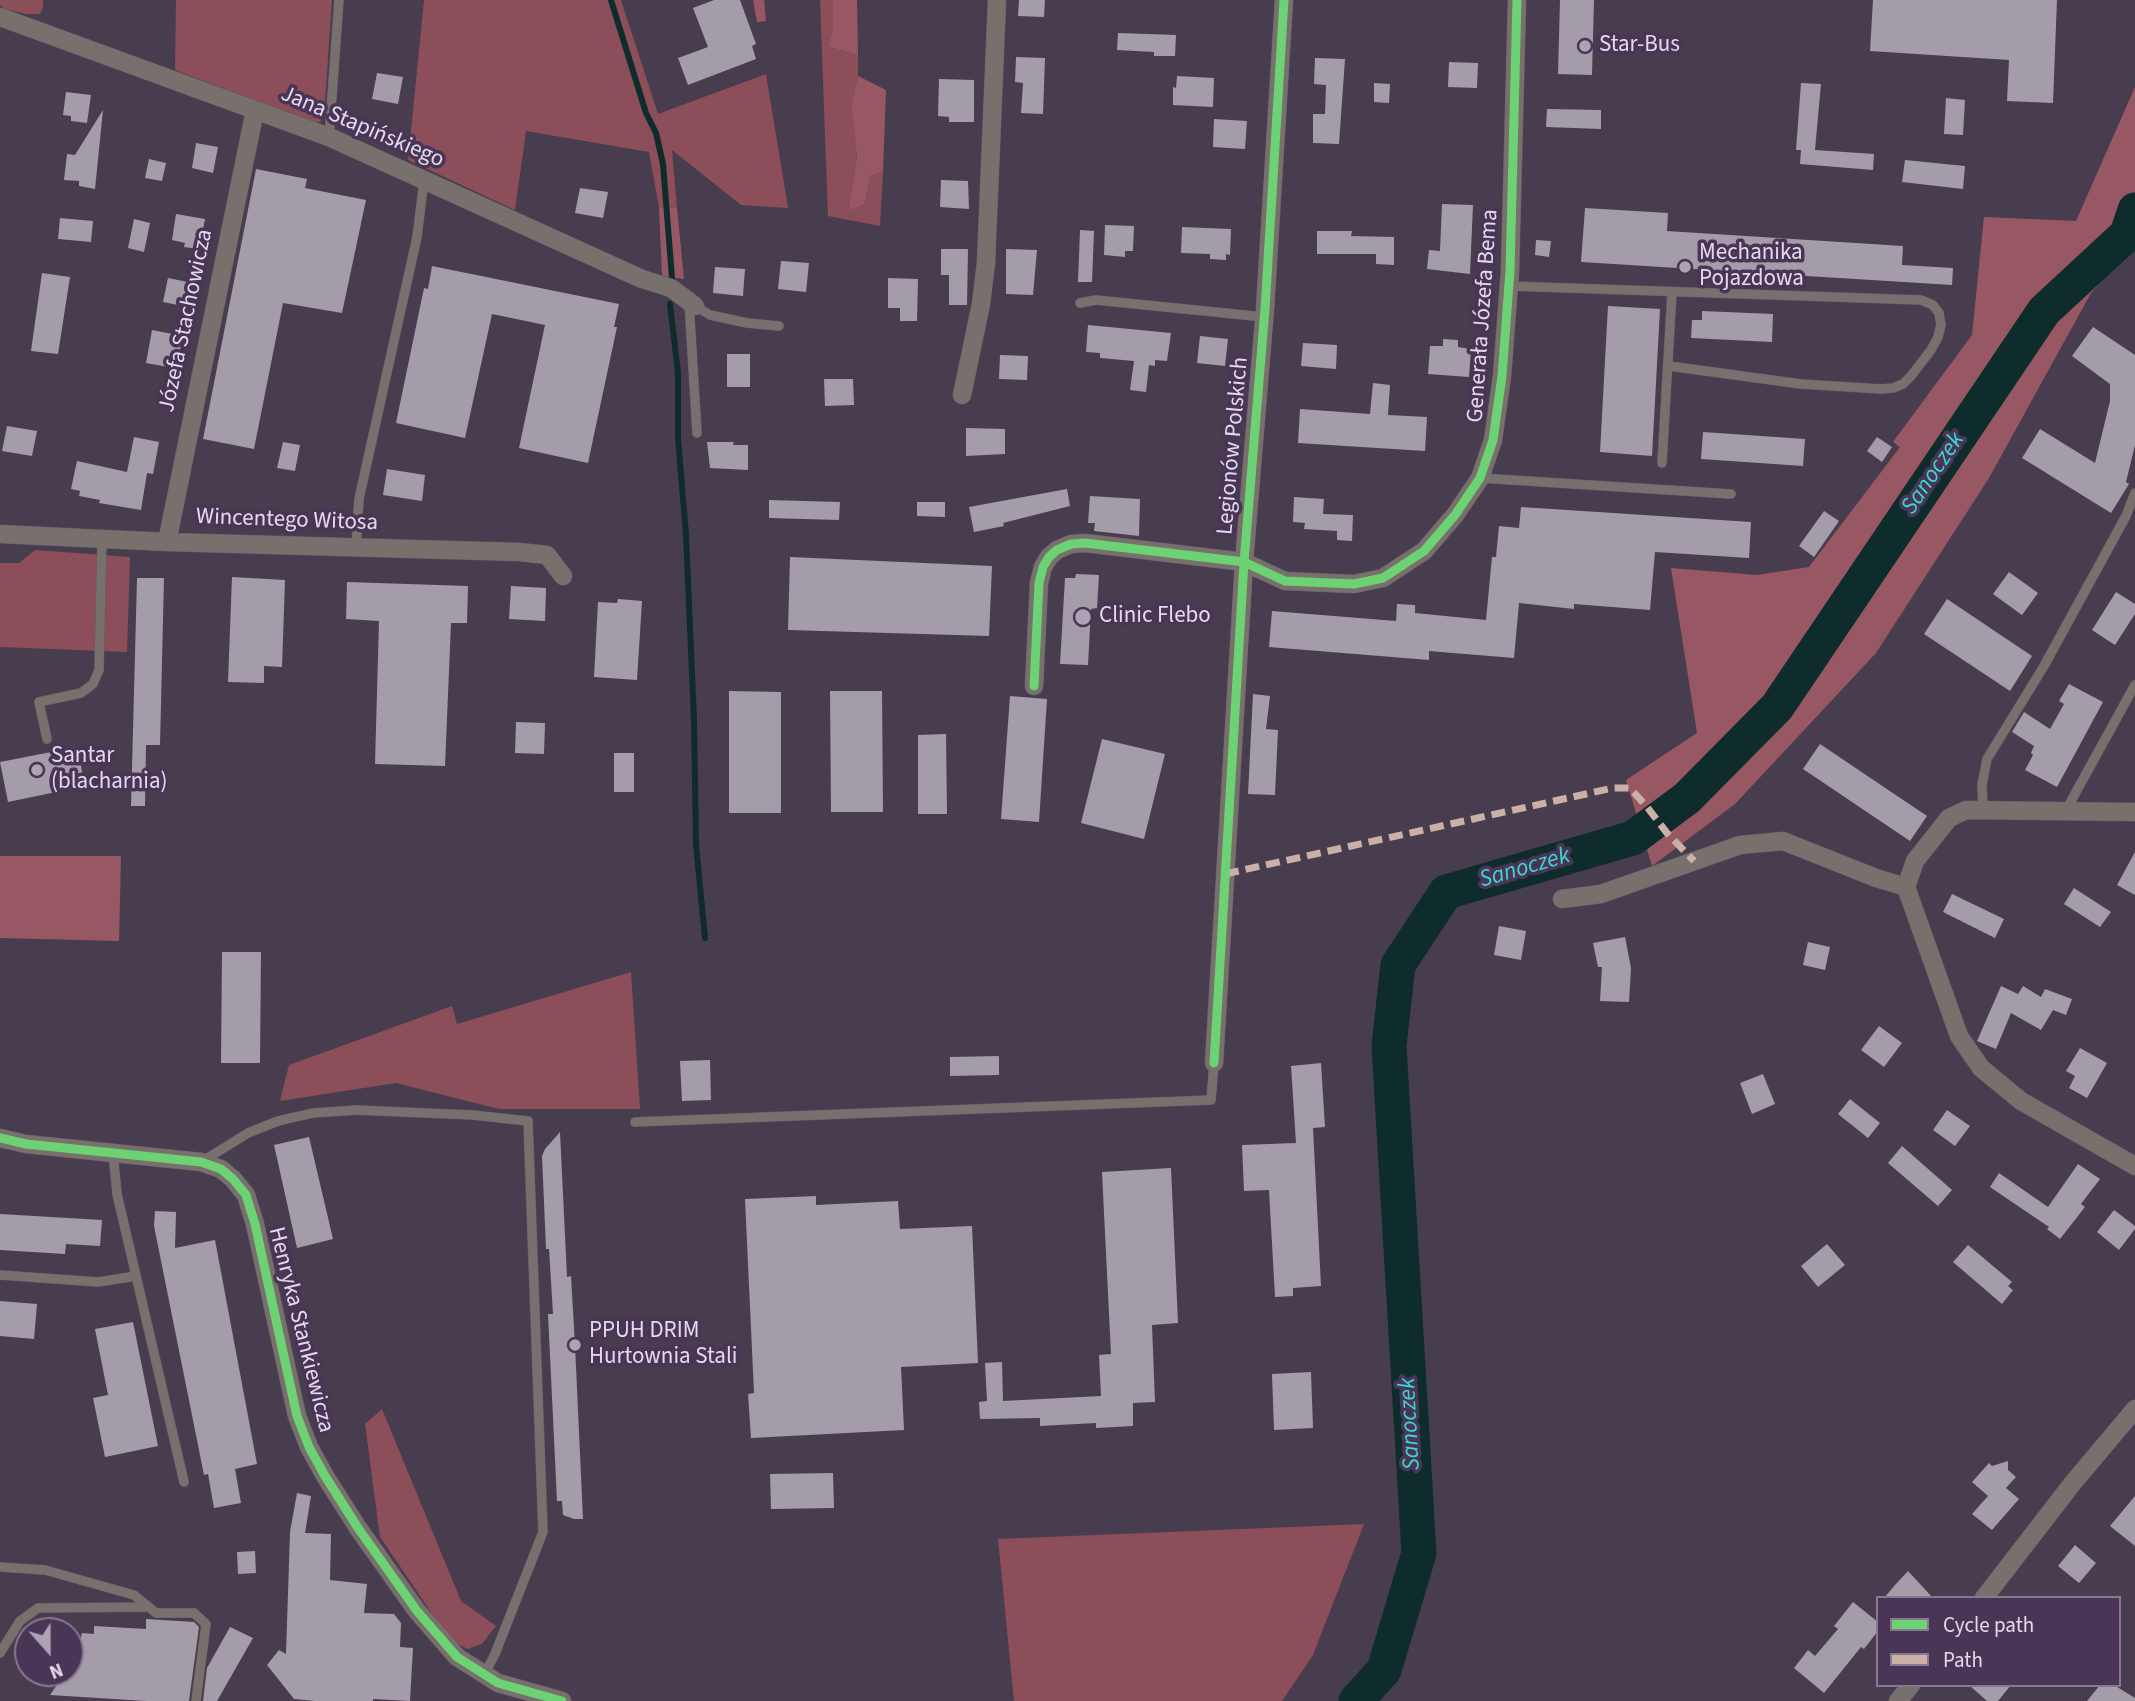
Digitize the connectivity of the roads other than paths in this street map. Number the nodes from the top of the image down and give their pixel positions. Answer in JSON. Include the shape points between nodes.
{"nodes":[{"id":1,"x":339,"y":0,"type":"edge"},
{"id":2,"x":997,"y":0,"type":"edge"},
{"id":3,"x":1284,"y":0,"type":"edge"},
{"id":4,"x":1517,"y":0,"type":"edge"},
{"id":5,"x":0,"y":16,"type":"edge"},
{"id":6,"x":255,"y":110,"type":"junction"},
{"id":7,"x":328,"y":137,"type":"junction"},
{"id":8,"x":424,"y":180,"type":"junction"},
{"id":9,"x":1509,"y":286,"type":"junction"},
{"id":10,"x":1672,"y":292,"type":"junction"},
{"id":11,"x":1080,"y":303,"type":"dead end"},
{"id":12,"x":692,"y":304,"type":"junction"},
{"id":13,"x":1264,"y":317,"type":"junction"},
{"id":14,"x":779,"y":326,"type":"dead end"},
{"id":15,"x":1669,"y":366,"type":"junction"},
{"id":16,"x":962,"y":395,"type":"dead end"},
{"id":17,"x":697,"y":433,"type":"dead end"},
{"id":18,"x":1662,"y":463,"type":"dead end"},
{"id":19,"x":1480,"y":478,"type":"junction"},
{"id":20,"x":2135,"y":492,"type":"edge"},
{"id":21,"x":1731,"y":494,"type":"dead end"},
{"id":22,"x":0,"y":534,"type":"edge"},
{"id":23,"x":102,"y":538,"type":"junction"},
{"id":24,"x":167,"y":542,"type":"junction"},
{"id":25,"x":356,"y":547,"type":"junction"},
{"id":26,"x":1244,"y":562,"type":"junction"},
{"id":27,"x":563,"y":576,"type":"dead end"},
{"id":28,"x":2135,"y":685,"type":"edge"},
{"id":29,"x":1034,"y":686,"type":"dead end"},
{"id":30,"x":47,"y":738,"type":"dead end"},
{"id":31,"x":1983,"y":810,"type":"junction"},
{"id":32,"x":2065,"y":812,"type":"junction"},
{"id":33,"x":2135,"y":812,"type":"edge"},
{"id":34,"x":1906,"y":887,"type":"junction"},
{"id":35,"x":1563,"y":899,"type":"dead end"},
{"id":36,"x":1214,"y":1063,"type":"joint"},
{"id":37,"x":635,"y":1122,"type":"dead end"},
{"id":38,"x":0,"y":1138,"type":"edge"},
{"id":39,"x":113,"y":1153,"type":"junction"},
{"id":40,"x":201,"y":1162,"type":"junction"},
{"id":41,"x":2135,"y":1166,"type":"edge"},
{"id":42,"x":0,"y":1275,"type":"edge"},
{"id":43,"x":136,"y":1276,"type":"junction"},
{"id":44,"x":2135,"y":1409,"type":"edge"},
{"id":45,"x":184,"y":1482,"type":"dead end"},
{"id":46,"x":0,"y":1567,"type":"edge"},
{"id":47,"x":1986,"y":1596,"type":"edge"},
{"id":48,"x":149,"y":1608,"type":"junction"},
{"id":49,"x":0,"y":1654,"type":"edge"},
{"id":50,"x":484,"y":1675,"type":"junction"},
{"id":51,"x":1909,"y":1687,"type":"edge"},
{"id":52,"x":195,"y":1701,"type":"edge"},
{"id":53,"x":562,"y":1701,"type":"edge"},
{"id":54,"x":1898,"y":1701,"type":"edge"}],
"edges":[{"from":1,"to":7,"type":"lane"},
{"from":2,"to":16,"type":"street","via":[[986,263]]},
{"from":3,"to":13,"type":"street","name":"Legionów Polskich"},
{"from":4,"to":9,"type":"street","name":"Generała Józefa Bema"},
{"from":5,"to":6,"type":"street","name":"Jana Stapińskiego"},
{"from":6,"to":7,"type":"street","name":"Jana Stapińskiego"},
{"from":6,"to":24,"type":"street","name":"Józefa Stachowicza"},
{"from":7,"to":8,"type":"street","name":"Jana Stapińskiego"},
{"from":8,"to":12,"type":"street","name":"Jana Stapińskiego","via":[[671,288]]},
{"from":8,"to":25,"type":"lane","via":[[417,237],[359,499]]},
{"from":9,"to":10,"type":"lane"},
{"from":9,"to":19,"type":"street","name":"Generała Józefa Bema","via":[[1495,427]]},
{"from":10,"to":15,"type":"lane"},
{"from":10,"to":15,"type":"lane","via":[[1922,300],[1933,305],[1941,325],[1931,350],[1911,376],[1893,388],[1801,384]]},
{"from":11,"to":13,"type":"lane","via":[[1096,300]]},
{"from":12,"to":14,"type":"lane","via":[[710,315]]},
{"from":12,"to":17,"type":"lane"},
{"from":13,"to":26,"type":"street","name":"Legionów Polskich"},
{"from":15,"to":18,"type":"lane"},
{"from":19,"to":21,"type":"lane"},
{"from":19,"to":26,"type":"street","name":"Generała Józefa Bema","via":[[1424,551],[1382,578],[1354,584],[1285,581]]},
{"from":20,"to":31,"type":"lane","via":[[2044,666],[1987,759]]},
{"from":22,"to":23,"type":"street","name":"Wincentego Witosa"},
{"from":23,"to":24,"type":"street","name":"Wincentego Witosa"},
{"from":23,"to":30,"type":"lane","via":[[99,670],[93,684],[81,693],[39,702]]},
{"from":24,"to":25,"type":"street","name":"Wincentego Witosa"},
{"from":25,"to":27,"type":"street","name":"Wincentego Witosa","via":[[547,555]]},
{"from":26,"to":29,"type":"street","name":"Generała Józefa Bema","via":[[1084,542],[1057,550],[1043,567],[1040,583]]},
{"from":26,"to":36,"type":"street","name":"Legionów Polskich"},
{"from":28,"to":32,"type":"lane"},
{"from":31,"to":32,"type":"street"},
{"from":31,"to":34,"type":"street","via":[[1966,810],[1949,818],[1915,862]]},
{"from":32,"to":33,"type":"street"},
{"from":34,"to":35,"type":"street","via":[[1783,841],[1740,845],[1601,894]]},
{"from":34,"to":41,"type":"street","via":[[1959,1036],[1981,1068],[2021,1101]]},
{"from":36,"to":37,"type":"lane","via":[[1212,1100]]},
{"from":38,"to":39,"type":"street","name":"Henryka Stankiewicza"},
{"from":39,"to":40,"type":"street","name":"Henryka Stankiewicza"},
{"from":39,"to":43,"type":"lane","via":[[117,1194]]},
{"from":40,"to":50,"type":"street","name":"Henryka Stankiewicza","via":[[221,1169],[246,1195],[297,1416],[325,1476],[439,1638]]},
{"from":40,"to":50,"type":"lane","via":[[248,1133],[313,1113],[357,1110],[528,1121],[543,1532]]},
{"from":42,"to":43,"type":"lane","via":[[98,1282]]},
{"from":43,"to":45,"type":"lane"},
{"from":44,"to":47,"type":"street"},
{"from":46,"to":48,"type":"lane","via":[[45,1570],[134,1595]]},
{"from":48,"to":49,"type":"lane","via":[[38,1608],[20,1621]]},
{"from":48,"to":52,"type":"lane","via":[[156,1613],[194,1613],[206,1624]]},
{"from":50,"to":53,"type":"street","name":"Henryka Stankiewicza"},
{"from":51,"to":54,"type":"street"}]}
